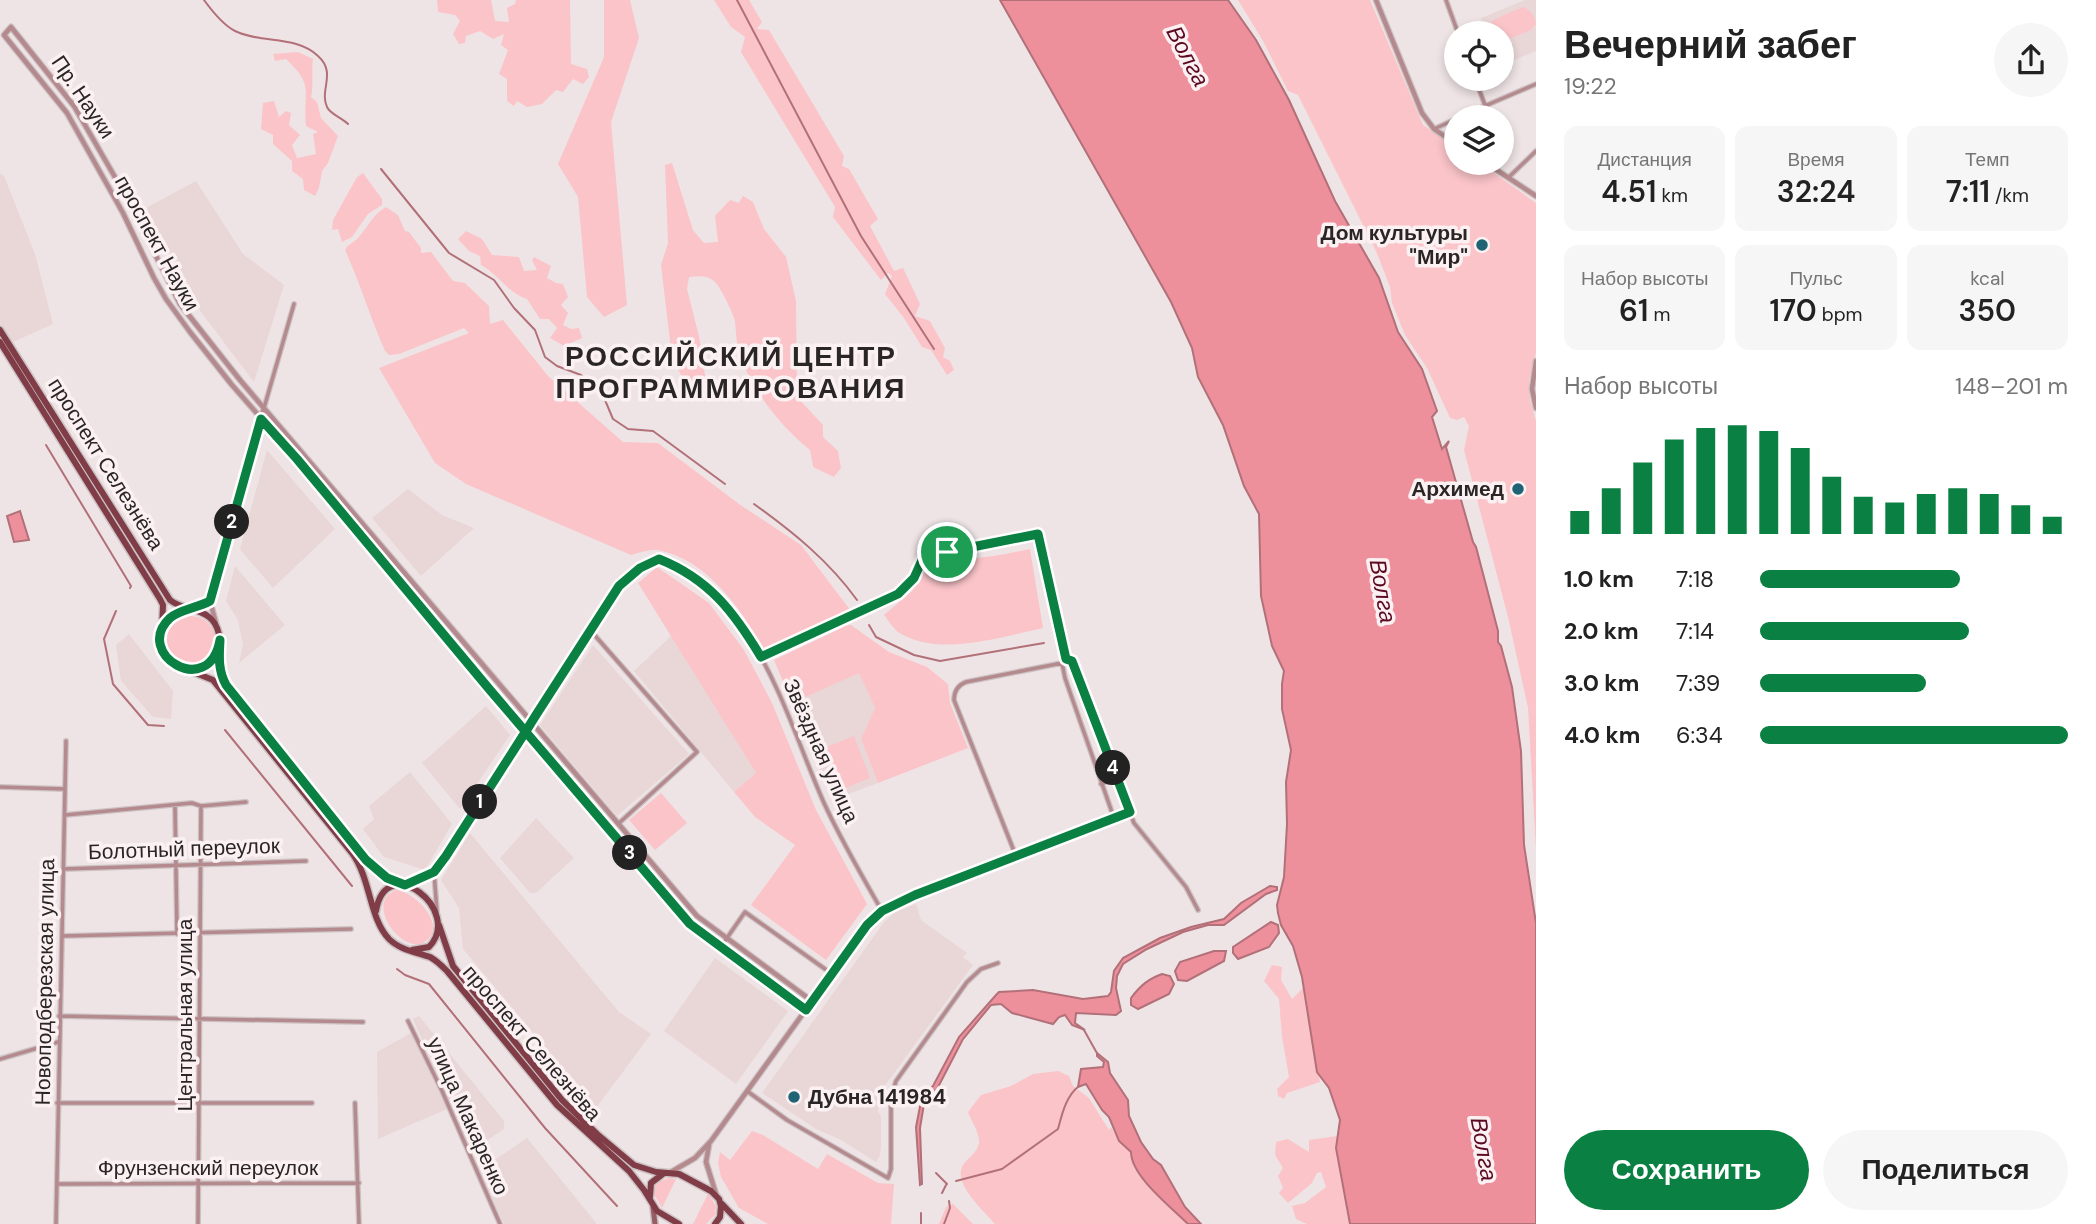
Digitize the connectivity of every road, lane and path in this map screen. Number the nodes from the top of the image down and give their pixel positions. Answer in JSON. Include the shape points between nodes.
{"nodes":[{"id":1,"x":1376,"y":0,"type":"edge"},
{"id":2,"x":1446,"y":0,"type":"edge"},
{"id":3,"x":1454,"y":21,"type":"edge"},
{"id":4,"x":4,"y":35,"type":"joint"},
{"id":5,"x":1536,"y":85,"type":"edge"},
{"id":6,"x":1480,"y":91,"type":"edge"},
{"id":7,"x":1485,"y":105,"type":"joint"},
{"id":8,"x":1444,"y":124,"type":"edge"},
{"id":9,"x":1434,"y":129,"type":"junction"},
{"id":10,"x":1444,"y":136,"type":"edge"},
{"id":11,"x":1536,"y":151,"type":"edge"},
{"id":12,"x":1506,"y":175,"type":"edge"},
{"id":13,"x":1509,"y":177,"type":"junction"},
{"id":14,"x":1536,"y":196,"type":"edge"},
{"id":15,"x":140,"y":227,"type":"junction"},
{"id":16,"x":132,"y":231,"type":"junction"},
{"id":17,"x":294,"y":304,"type":"dead end"},
{"id":18,"x":0,"y":330,"type":"edge"},
{"id":19,"x":0,"y":342,"type":"edge"},
{"id":20,"x":1536,"y":361,"type":"edge"},
{"id":21,"x":264,"y":408,"type":"junction"},
{"id":22,"x":1536,"y":408,"type":"edge"},
{"id":23,"x":261,"y":419,"type":"junction"},
{"id":24,"x":210,"y":601,"type":"junction"},
{"id":25,"x":190,"y":610,"type":"junction"},
{"id":26,"x":162,"y":629,"type":"junction"},
{"id":27,"x":218,"y":629,"type":"junction"},
{"id":28,"x":591,"y":631,"type":"junction"},
{"id":29,"x":220,"y":640,"type":"junction"},
{"id":30,"x":761,"y":657,"type":"junction"},
{"id":31,"x":1064,"y":661,"type":"junction"},
{"id":32,"x":188,"y":670,"type":"junction"},
{"id":33,"x":532,"y":722,"type":"junction"},
{"id":34,"x":526,"y":731,"type":"junction"},
{"id":35,"x":66,"y":741,"type":"dead end"},
{"id":36,"x":1117,"y":778,"type":"junction"},
{"id":37,"x":1101,"y":784,"type":"junction"},
{"id":38,"x":0,"y":787,"type":"edge"},
{"id":39,"x":65,"y":789,"type":"junction"},
{"id":40,"x":246,"y":802,"type":"dead end"},
{"id":41,"x":175,"y":806,"type":"junction"},
{"id":42,"x":201,"y":806,"type":"junction"},
{"id":43,"x":1130,"y":812,"type":"junction"},
{"id":44,"x":65,"y":815,"type":"junction"},
{"id":45,"x":1114,"y":818,"type":"junction"},
{"id":46,"x":618,"y":824,"type":"junction"},
{"id":47,"x":1016,"y":856,"type":"junction"},
{"id":48,"x":306,"y":861,"type":"dead end"},
{"id":49,"x":201,"y":864,"type":"junction"},
{"id":50,"x":176,"y":865,"type":"junction"},
{"id":51,"x":63,"y":869,"type":"junction"},
{"id":52,"x":434,"y":872,"type":"junction"},
{"id":53,"x":403,"y":884,"type":"junction"},
{"id":54,"x":1198,"y":910,"type":"dead end"},
{"id":55,"x":882,"y":911,"type":"junction"},
{"id":56,"x":376,"y":913,"type":"junction"},
{"id":57,"x":437,"y":916,"type":"junction"},
{"id":58,"x":439,"y":925,"type":"junction"},
{"id":59,"x":351,"y":929,"type":"dead end"},
{"id":60,"x":201,"y":933,"type":"junction"},
{"id":61,"x":177,"y":934,"type":"junction"},
{"id":62,"x":62,"y":936,"type":"junction"},
{"id":63,"x":726,"y":939,"type":"junction"},
{"id":64,"x":720,"y":948,"type":"junction"},
{"id":65,"x":409,"y":950,"type":"junction"},
{"id":66,"x":998,"y":963,"type":"dead end"},
{"id":67,"x":832,"y":974,"type":"junction"},
{"id":68,"x":812,"y":1001,"type":"junction"},
{"id":69,"x":806,"y":1010,"type":"junction"},
{"id":70,"x":60,"y":1016,"type":"junction"},
{"id":71,"x":201,"y":1020,"type":"junction"},
{"id":72,"x":408,"y":1020,"type":"dead end"},
{"id":73,"x":363,"y":1022,"type":"dead end"},
{"id":74,"x":59,"y":1041,"type":"junction"},
{"id":75,"x":0,"y":1059,"type":"edge"},
{"id":76,"x":747,"y":1091,"type":"junction"},
{"id":77,"x":57,"y":1103,"type":"junction"},
{"id":78,"x":312,"y":1103,"type":"dead end"},
{"id":79,"x":355,"y":1103,"type":"dead end"},
{"id":80,"x":200,"y":1104,"type":"junction"},
{"id":81,"x":711,"y":1141,"type":"junction"},
{"id":82,"x":668,"y":1172,"type":"junction"},
{"id":83,"x":359,"y":1183,"type":"junction"},
{"id":84,"x":56,"y":1184,"type":"junction"},
{"id":85,"x":199,"y":1185,"type":"junction"},
{"id":86,"x":717,"y":1197,"type":"junction"},
{"id":87,"x":651,"y":1202,"type":"junction"},
{"id":88,"x":56,"y":1224,"type":"edge"},
{"id":89,"x":198,"y":1224,"type":"edge"},
{"id":90,"x":359,"y":1224,"type":"edge"},
{"id":91,"x":500,"y":1224,"type":"edge"},
{"id":92,"x":655,"y":1224,"type":"edge"},
{"id":93,"x":679,"y":1224,"type":"edge"},
{"id":94,"x":715,"y":1224,"type":"edge"},
{"id":95,"x":741,"y":1224,"type":"edge"}],
"edges":[{"from":1,"to":9,"type":"street","via":[[1418,103]]},
{"from":2,"to":3,"type":"street"},
{"from":4,"to":15,"type":"street","name":"Пр. Науки","via":[[11,27],[74,106]]},
{"from":4,"to":16,"type":"street","name":"проспект Науки","via":[[67,113]]},
{"from":5,"to":7,"type":"street"},
{"from":6,"to":7,"type":"street"},
{"from":8,"to":9,"type":"street"},
{"from":9,"to":10,"type":"street"},
{"from":11,"to":13,"type":"street"},
{"from":12,"to":13,"type":"street"},
{"from":13,"to":14,"type":"street"},
{"from":15,"to":16,"type":"street"},
{"from":15,"to":21,"type":"street","name":"Пр. Науки","via":[[180,304]]},
{"from":16,"to":23,"type":"street","name":"проспект Науки","via":[[166,299]]},
{"from":17,"to":21,"type":"street"},
{"from":18,"to":25,"type":"main road","name":"проспект Селезнёва","via":[[166,595],[175,605]]},
{"from":19,"to":26,"type":"main road","name":"проспект Селезнёва","via":[[160,599]]},
{"from":20,"to":22,"type":"street","via":[[1532,390]]},
{"from":21,"to":23,"type":"street"},
{"from":21,"to":33,"type":"street"},
{"from":23,"to":24,"type":"street"},
{"from":23,"to":34,"type":"street","name":"проспект Науки"},
{"from":24,"to":25,"type":"street"},
{"from":24,"to":27,"type":"street"},
{"from":25,"to":26,"type":"main road","via":[[172,616]]},
{"from":25,"to":27,"type":"main road","name":"проспект Селезнёва","via":[[208,616]]},
{"from":26,"to":32,"type":"main road","name":"проспект Селезнёва","via":[[161,648],[166,657]]},
{"from":27,"to":29,"type":"main road"},
{"from":28,"to":30,"type":"street","name":"Звёздная улица","via":[[619,586],[659,559],[682,568],[709,588],[737,618]]},
{"from":28,"to":33,"type":"street"},
{"from":28,"to":46,"type":"street","via":[[697,752]]},
{"from":29,"to":32,"type":"main road","via":[[214,659]]},
{"from":29,"to":53,"type":"main road","via":[[219,661],[226,685],[366,860],[387,878]]},
{"from":30,"to":31,"type":"street","via":[[898,594],[914,578],[927,549],[958,552],[1038,534]]},
{"from":30,"to":55,"type":"street","name":"Звёздная улица","via":[[825,804]]},
{"from":31,"to":36,"type":"street","via":[[1072,661]]},
{"from":31,"to":37,"type":"street","via":[[1065,678]]},
{"from":31,"to":47,"type":"street","via":[[966,682],[954,694]]},
{"from":32,"to":56,"type":"main road","name":"проспект Селезнёва","via":[[213,680],[352,853],[366,877]]},
{"from":33,"to":34,"type":"street"},
{"from":33,"to":46,"type":"street"},
{"from":34,"to":52,"type":"street"},
{"from":34,"to":64,"type":"street","name":"проспект Науки","via":[[690,924]]},
{"from":35,"to":39,"type":"street","name":"Новоподберезская улица"},
{"from":36,"to":37,"type":"street"},
{"from":36,"to":43,"type":"street"},
{"from":37,"to":45,"type":"street"},
{"from":38,"to":39,"type":"street"},
{"from":39,"to":44,"type":"street","name":"Новоподберезская улица"},
{"from":40,"to":42,"type":"street"},
{"from":41,"to":42,"type":"street"},
{"from":41,"to":44,"type":"street"},
{"from":41,"to":50,"type":"street"},
{"from":42,"to":49,"type":"street","name":"Центральная улица"},
{"from":43,"to":45,"type":"street"},
{"from":43,"to":54,"type":"street"},
{"from":44,"to":51,"type":"street","name":"Новоподберезская улица"},
{"from":45,"to":47,"type":"street"},
{"from":46,"to":63,"type":"street","via":[[697,916]]},
{"from":47,"to":55,"type":"street"},
{"from":48,"to":49,"type":"street","name":"Болотный переулок"},
{"from":49,"to":50,"type":"street","name":"Болотный переулок"},
{"from":49,"to":60,"type":"street","name":"Центральная улица"},
{"from":50,"to":51,"type":"street","name":"Болотный переулок"},
{"from":50,"to":61,"type":"street"},
{"from":51,"to":62,"type":"street","name":"Новоподберезская улица"},
{"from":52,"to":53,"type":"street"},
{"from":52,"to":57,"type":"street"},
{"from":53,"to":56,"type":"main road","via":[[381,894]]},
{"from":53,"to":57,"type":"main road","via":[[425,897]]},
{"from":55,"to":67,"type":"street"},
{"from":56,"to":65,"type":"main road","via":[[387,937]]},
{"from":57,"to":58,"type":"main road"},
{"from":58,"to":65,"type":"main road","via":[[429,947]]},
{"from":58,"to":82,"type":"main road","name":"проспект Селезнёва","via":[[453,966],[562,1100],[634,1165]]},
{"from":59,"to":60,"type":"street"},
{"from":60,"to":61,"type":"street"},
{"from":60,"to":71,"type":"street","name":"Центральная улица"},
{"from":61,"to":62,"type":"street"},
{"from":62,"to":70,"type":"street","name":"Новоподберезская улица"},
{"from":63,"to":64,"type":"street"},
{"from":63,"to":67,"type":"street","via":[[745,912]]},
{"from":63,"to":68,"type":"street"},
{"from":64,"to":69,"type":"street","name":"проспект Науки"},
{"from":65,"to":87,"type":"main road","name":"проспект Селезнёва","via":[[433,959],[447,971],[548,1095],[629,1171]]},
{"from":66,"to":76,"type":"street","via":[[981,969],[967,982],[896,1081],[891,1097],[888,1178]]},
{"from":67,"to":68,"type":"street"},
{"from":68,"to":69,"type":"street"},
{"from":69,"to":76,"type":"street"},
{"from":70,"to":71,"type":"street"},
{"from":70,"to":74,"type":"street","name":"Новоподберезская улица"},
{"from":71,"to":73,"type":"street"},
{"from":71,"to":80,"type":"street","name":"Центральная улица"},
{"from":72,"to":91,"type":"street","name":"улица Макаренко"},
{"from":74,"to":75,"type":"street"},
{"from":74,"to":77,"type":"street","name":"Новоподберезская улица"},
{"from":76,"to":81,"type":"street"},
{"from":77,"to":80,"type":"street"},
{"from":77,"to":84,"type":"street","name":"Новоподберезская улица"},
{"from":78,"to":80,"type":"street"},
{"from":79,"to":83,"type":"street"},
{"from":80,"to":85,"type":"street","name":"Центральная улица"},
{"from":81,"to":82,"type":"street","via":[[695,1158]]},
{"from":81,"to":86,"type":"street","via":[[706,1162]]},
{"from":82,"to":86,"type":"main road","name":"проспект Селезнёва","via":[[691,1178]]},
{"from":82,"to":87,"type":"main road","via":[[651,1183]]},
{"from":83,"to":85,"type":"street","name":"Фрунзенский переулок"},
{"from":83,"to":90,"type":"street"},
{"from":84,"to":85,"type":"street","name":"Фрунзенский переулок"},
{"from":84,"to":88,"type":"street","name":"Новоподберезская улица"},
{"from":85,"to":89,"type":"street","name":"Центральная улица"},
{"from":86,"to":94,"type":"main road","via":[[721,1214]]},
{"from":86,"to":95,"type":"main road"},
{"from":87,"to":92,"type":"main road"},
{"from":87,"to":93,"type":"main road","name":"проспект Селезнёва","via":[[663,1216]]}]}
